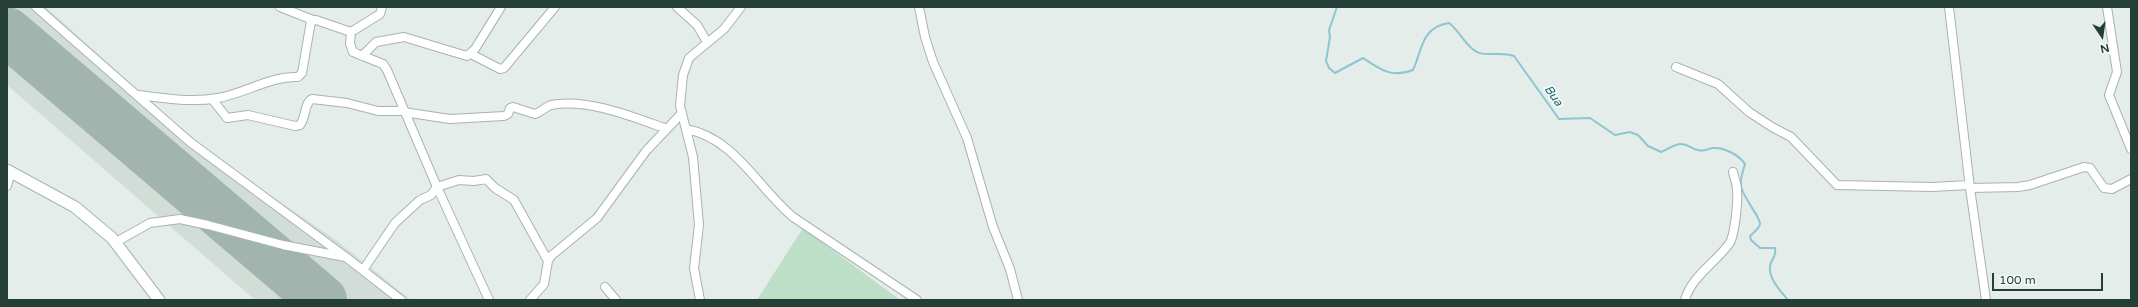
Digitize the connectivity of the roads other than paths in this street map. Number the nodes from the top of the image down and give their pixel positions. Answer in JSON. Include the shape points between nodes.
{"nodes":[{"id":1,"x":36,"y":7,"type":"edge"},
{"id":2,"x":280,"y":7,"type":"edge"},
{"id":3,"x":382,"y":7,"type":"edge"},
{"id":4,"x":501,"y":7,"type":"edge"},
{"id":5,"x":555,"y":7,"type":"edge"},
{"id":6,"x":677,"y":7,"type":"edge"},
{"id":7,"x":741,"y":7,"type":"edge"},
{"id":8,"x":919,"y":7,"type":"edge"},
{"id":9,"x":1949,"y":7,"type":"edge"},
{"id":10,"x":2107,"y":7,"type":"edge"},
{"id":11,"x":313,"y":20,"type":"junction"},
{"id":12,"x":350,"y":32,"type":"junction"},
{"id":13,"x":707,"y":42,"type":"junction"},
{"id":14,"x":471,"y":54,"type":"junction"},
{"id":15,"x":362,"y":56,"type":"junction"},
{"id":16,"x":1676,"y":68,"type":"dead end"},
{"id":17,"x":137,"y":94,"type":"junction"},
{"id":18,"x":212,"y":98,"type":"junction"},
{"id":19,"x":403,"y":111,"type":"junction"},
{"id":20,"x":682,"y":113,"type":"junction"},
{"id":21,"x":666,"y":129,"type":"junction"},
{"id":22,"x":686,"y":129,"type":"junction"},
{"id":23,"x":2131,"y":149,"type":"edge"},
{"id":24,"x":9,"y":171,"type":"edge"},
{"id":25,"x":1733,"y":172,"type":"dead end"},
{"id":26,"x":2131,"y":179,"type":"edge"},
{"id":27,"x":7,"y":186,"type":"edge"},
{"id":28,"x":1969,"y":186,"type":"junction"},
{"id":29,"x":437,"y":187,"type":"junction"},
{"id":30,"x":116,"y":242,"type":"junction"},
{"id":31,"x":348,"y":258,"type":"junction"},
{"id":32,"x":548,"y":261,"type":"junction"},
{"id":33,"x":363,"y":270,"type":"junction"},
{"id":34,"x":605,"y":287,"type":"dead end"},
{"id":35,"x":159,"y":300,"type":"edge"},
{"id":36,"x":401,"y":300,"type":"edge"},
{"id":37,"x":489,"y":300,"type":"edge"},
{"id":38,"x":530,"y":300,"type":"edge"},
{"id":39,"x":616,"y":300,"type":"edge"},
{"id":40,"x":700,"y":300,"type":"edge"},
{"id":41,"x":917,"y":300,"type":"edge"},
{"id":42,"x":1018,"y":300,"type":"edge"},
{"id":43,"x":1685,"y":300,"type":"edge"},
{"id":44,"x":1986,"y":300,"type":"edge"}],
"edges":[{"from":1,"to":17,"type":"street"},
{"from":2,"to":11,"type":"street"},
{"from":3,"to":12,"type":"street","via":[[380,14]]},
{"from":4,"to":14,"type":"street"},
{"from":5,"to":14,"type":"street","via":[[504,68],[500,69]]},
{"from":6,"to":13,"type":"street","via":[[697,25]]},
{"from":7,"to":13,"type":"street","via":[[724,29]]},
{"from":8,"to":42,"type":"street","via":[[933,62],[967,138],[993,228],[1010,268]]},
{"from":9,"to":28,"type":"street"},
{"from":10,"to":23,"type":"street","via":[[2118,72],[2109,95]]},
{"from":11,"to":12,"type":"street"},
{"from":11,"to":18,"type":"street","via":[[301,75],[279,77],[248,89]]},
{"from":12,"to":15,"type":"street","via":[[351,48],[353,52]]},
{"from":13,"to":20,"type":"street","via":[[685,65],[680,95]]},
{"from":14,"to":15,"type":"street","via":[[467,56],[404,37],[376,42]]},
{"from":15,"to":19,"type":"street","via":[[383,64]]},
{"from":16,"to":28,"type":"street","via":[[1718,84],[1749,112],[1792,137],[1837,185]]},
{"from":17,"to":18,"type":"street","via":[[186,100]]},
{"from":17,"to":31,"type":"street","via":[[190,142]]},
{"from":18,"to":19,"type":"street","via":[[227,118],[248,115],[295,126],[303,122],[309,101],[312,99],[347,103],[378,112]]},
{"from":19,"to":21,"type":"street","via":[[450,119],[504,116],[513,107],[535,114],[550,105],[597,106]]},
{"from":19,"to":29,"type":"street"},
{"from":20,"to":21,"type":"street"},
{"from":20,"to":22,"type":"street"},
{"from":21,"to":32,"type":"street","via":[[646,150],[597,218]]},
{"from":22,"to":40,"type":"street","via":[[693,157],[699,225],[694,274]]},
{"from":22,"to":41,"type":"street","via":[[707,135],[720,144],[748,169],[792,217]]},
{"from":24,"to":27,"type":"street"},
{"from":24,"to":30,"type":"street","via":[[75,207]]},
{"from":25,"to":43,"type":"street","via":[[1737,190],[1734,230],[1730,243],[1687,291]]},
{"from":26,"to":28,"type":"street","via":[[2112,189],[2104,188],[2090,168],[2084,167],[2030,185]]},
{"from":28,"to":44,"type":"street"},
{"from":29,"to":32,"type":"street","via":[[459,180],[489,180],[495,188],[514,200]]},
{"from":29,"to":33,"type":"street","via":[[431,195],[420,200],[395,223]]},
{"from":29,"to":37,"type":"street"},
{"from":30,"to":31,"type":"street","via":[[150,223],[180,219],[283,245]]},
{"from":30,"to":35,"type":"street"},
{"from":31,"to":33,"type":"street"},
{"from":32,"to":38,"type":"street","via":[[544,284]]},
{"from":33,"to":36,"type":"street"},
{"from":34,"to":39,"type":"street"}]}
